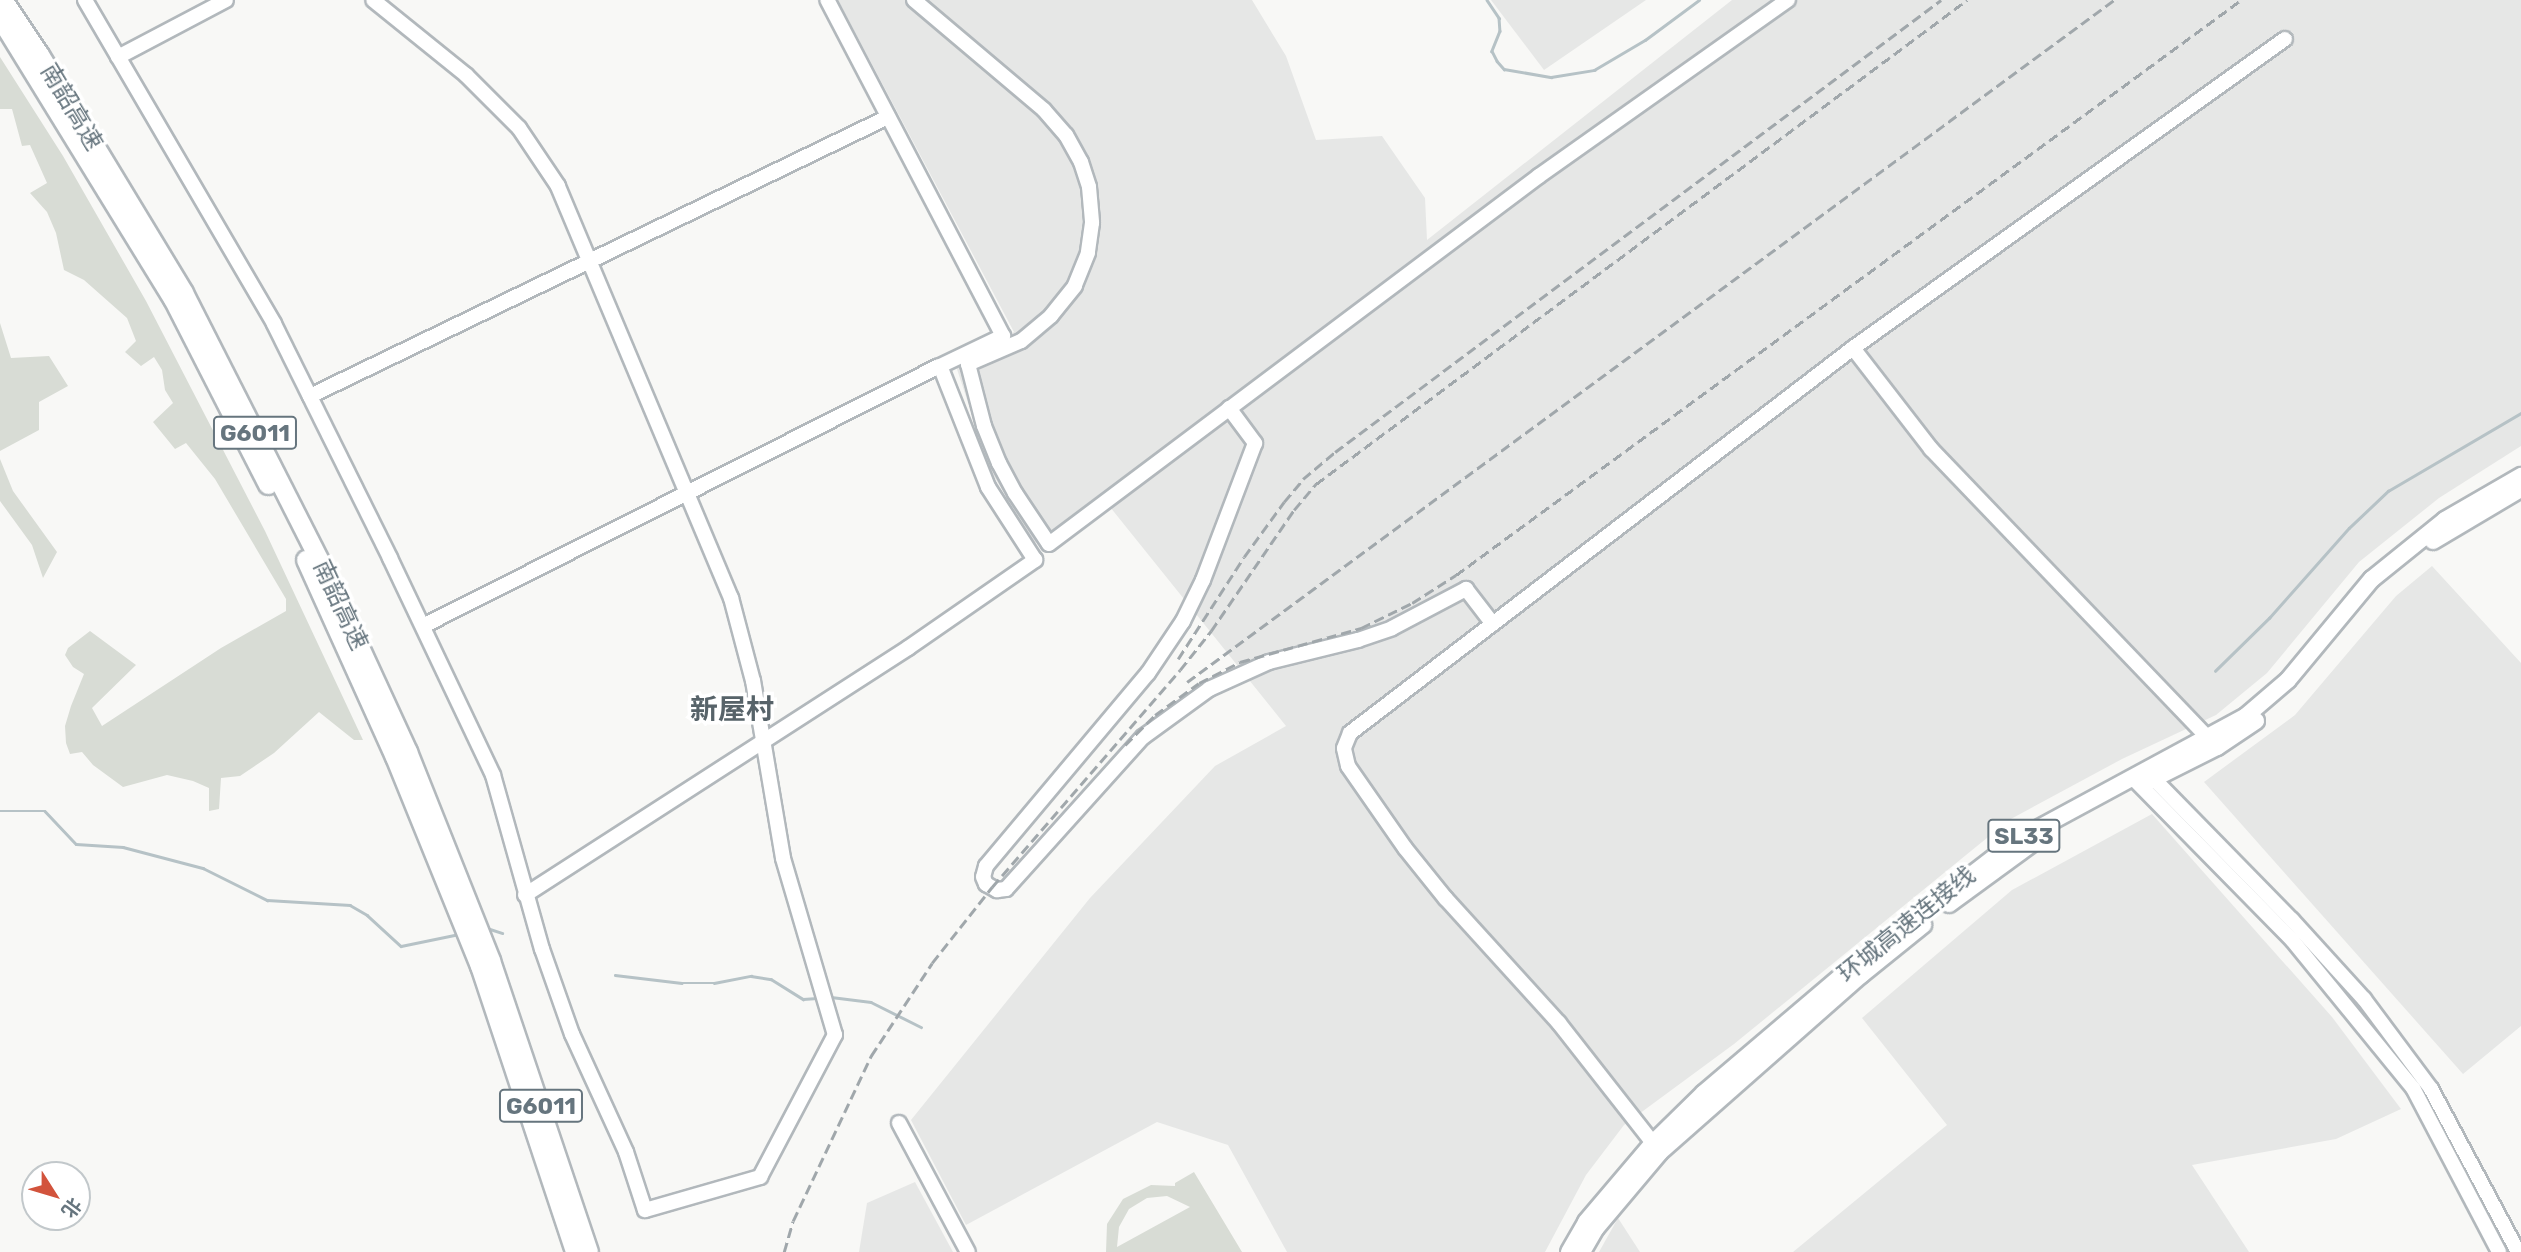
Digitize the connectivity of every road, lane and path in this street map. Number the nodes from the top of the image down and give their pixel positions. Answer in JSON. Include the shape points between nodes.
{"nodes":[{"id":1,"x":3,"y":0,"type":"edge"},
{"id":2,"x":85,"y":0,"type":"edge"},
{"id":3,"x":226,"y":0,"type":"edge"},
{"id":4,"x":373,"y":0,"type":"edge"},
{"id":5,"x":827,"y":0,"type":"edge"},
{"id":6,"x":914,"y":0,"type":"edge"},
{"id":7,"x":923,"y":0,"type":"edge"},
{"id":8,"x":1788,"y":0,"type":"edge"},
{"id":9,"x":0,"y":18,"type":"edge"},
{"id":10,"x":2285,"y":38,"type":"dead end"},
{"id":11,"x":118,"y":57,"type":"junction"},
{"id":12,"x":888,"y":117,"type":"junction"},
{"id":13,"x":590,"y":261,"type":"junction"},
{"id":14,"x":1853,"y":348,"type":"junction"},
{"id":15,"x":937,"y":367,"type":"dead end"},
{"id":16,"x":969,"y":367,"type":"junction"},
{"id":17,"x":310,"y":396,"type":"junction"},
{"id":18,"x":1229,"y":408,"type":"junction"},
{"id":19,"x":2521,"y":476,"type":"edge"},
{"id":20,"x":2521,"y":489,"type":"edge"},
{"id":21,"x":689,"y":492,"type":"junction"},
{"id":22,"x":1493,"y":624,"type":"junction"},
{"id":23,"x":423,"y":626,"type":"junction"},
{"id":24,"x":763,"y":741,"type":"junction"},
{"id":25,"x":2213,"y":743,"type":"junction"},
{"id":26,"x":2143,"y":778,"type":"junction"},
{"id":27,"x":457,"y":893,"type":"junction"},
{"id":28,"x":525,"y":895,"type":"junction"},
{"id":29,"x":486,"y":964,"type":"junction"},
{"id":30,"x":898,"y":1122,"type":"dead end"},
{"id":31,"x":1656,"y":1147,"type":"junction"},
{"id":32,"x":575,"y":1252,"type":"edge"},
{"id":33,"x":589,"y":1252,"type":"edge"},
{"id":34,"x":968,"y":1252,"type":"edge"},
{"id":35,"x":1569,"y":1252,"type":"edge"},
{"id":36,"x":1582,"y":1252,"type":"edge"},
{"id":37,"x":2499,"y":1252,"type":"edge"},
{"id":38,"x":2518,"y":1252,"type":"edge"}],
"edges":[{"from":1,"to":27,"type":"highway","name":"南韶高速","number":"G6011","via":[[184,293],[328,579],[408,752]]},
{"from":2,"to":11,"type":"street"},
{"from":3,"to":11,"type":"street"},
{"from":4,"to":13,"type":"street","via":[[466,75],[519,128],[558,186]]},
{"from":5,"to":12,"type":"street"},
{"from":6,"to":16,"type":"street","via":[[1044,110],[1066,135],[1089,187],[1088,253],[1075,286],[1051,316],[1021,341]]},
{"from":7,"to":16,"type":"street","via":[[1048,106],[1087,159],[1095,186],[1098,223],[1094,255],[1080,289],[1056,320],[1024,346]]},
{"from":8,"to":18,"type":"street","via":[[1539,176]]},
{"from":9,"to":27,"type":"highway","name":"南韶高速","number":"G6011","via":[[173,299],[311,571]]},
{"from":10,"to":14,"type":"street"},
{"from":11,"to":17,"type":"street","via":[[274,324]]},
{"from":12,"to":13,"type":"street"},
{"from":12,"to":24,"type":"street","via":[[1003,336],[940,366],[988,487],[1035,560]]},
{"from":13,"to":17,"type":"street"},
{"from":13,"to":21,"type":"street"},
{"from":14,"to":22,"type":"street"},
{"from":14,"to":25,"type":"street","via":[[1931,449]]},
{"from":15,"to":21,"type":"street"},
{"from":16,"to":18,"type":"street","via":[[999,463],[1049,544]]},
{"from":17,"to":23,"type":"street"},
{"from":18,"to":22,"type":"street","via":[[1255,443],[1183,621],[1148,673],[986,866],[986,884],[1006,889],[1143,737],[1176,710],[1240,673],[1392,628],[1466,589]]},
{"from":19,"to":25,"type":"main road","name":"环城高速连接线","number":"SL33","via":[[2445,520],[2372,579],[2288,680]]},
{"from":20,"to":25,"type":"main road","name":"环城高速连接线","number":"SL33","via":[[2417,552],[2378,587],[2293,690],[2253,724]]},
{"from":21,"to":23,"type":"street"},
{"from":21,"to":24,"type":"street","via":[[731,597]]},
{"from":22,"to":31,"type":"street","via":[[1350,733],[1344,748],[1348,766],[1446,899],[1559,1023]]},
{"from":23,"to":28,"type":"street","via":[[494,775]]},
{"from":24,"to":28,"type":"street"},
{"from":24,"to":28,"type":"street","via":[[783,858],[835,1035],[760,1177],[645,1209],[626,1152],[572,1034]]},
{"from":25,"to":26,"type":"main road","name":"环城高速连接线","number":"SL33"},
{"from":26,"to":31,"type":"main road","name":"环城高速连接线","number":"SL33","via":[[2053,829],[1951,902]]},
{"from":26,"to":37,"type":"street","via":[[2293,941],[2413,1088]]},
{"from":26,"to":38,"type":"street","via":[[2292,920],[2364,999],[2431,1089]]},
{"from":27,"to":29,"type":"highway","name":"南韶高速","number":"G6011"},
{"from":29,"to":32,"type":"highway","name":"南韶高速","number":"G6011"},
{"from":29,"to":33,"type":"highway","name":"南韶高速","number":"G6011"},
{"from":30,"to":34,"type":"street"},
{"from":31,"to":35,"type":"main road","name":"环城高速连接线","number":"SL33","via":[[1586,1222]]},
{"from":31,"to":36,"type":"main road","name":"环城高速连接线","number":"SL33"}]}
